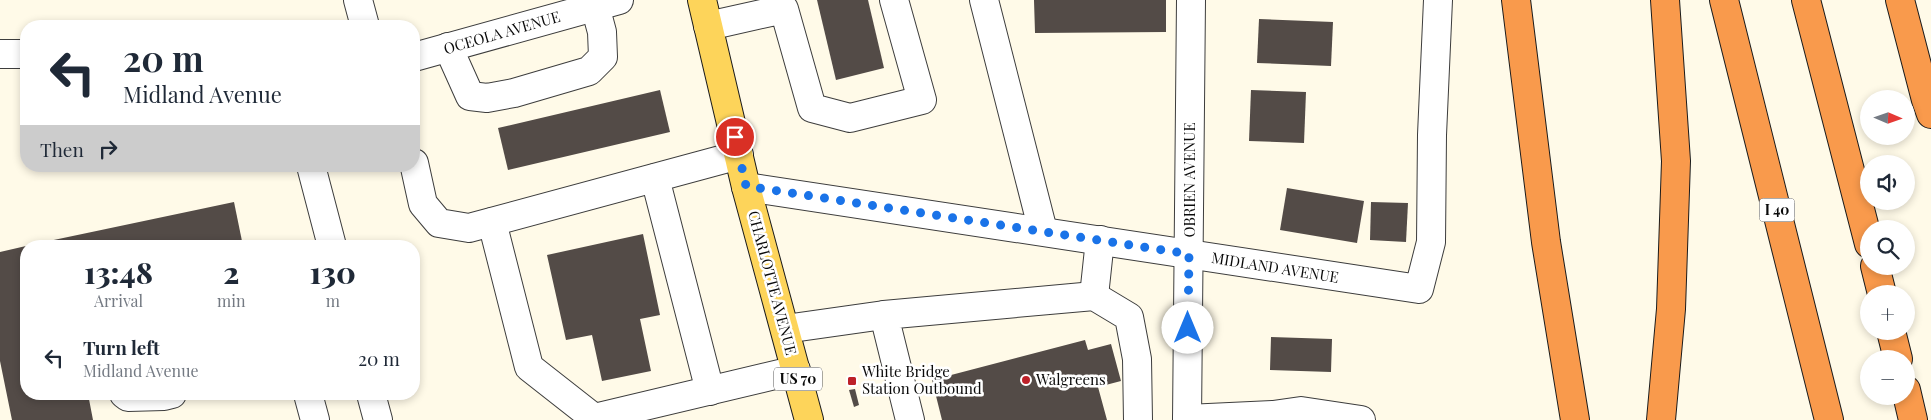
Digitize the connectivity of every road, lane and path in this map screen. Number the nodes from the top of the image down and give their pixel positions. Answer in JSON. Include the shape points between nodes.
{"nodes":[{"id":1,"x":358,"y":0,"type":"edge"},
{"id":2,"x":702,"y":0,"type":"edge"},
{"id":3,"x":894,"y":0,"type":"edge"},
{"id":4,"x":984,"y":0,"type":"edge"},
{"id":5,"x":1191,"y":0,"type":"edge"},
{"id":6,"x":1438,"y":0,"type":"edge"},
{"id":7,"x":1516,"y":0,"type":"edge"},
{"id":8,"x":1665,"y":0,"type":"edge"},
{"id":9,"x":1724,"y":0,"type":"edge"},
{"id":10,"x":1806,"y":0,"type":"edge"},
{"id":11,"x":1900,"y":0,"type":"edge"},
{"id":12,"x":607,"y":3,"type":"edge"},
{"id":13,"x":363,"y":20,"type":"edge"},
{"id":14,"x":708,"y":26,"type":"junction"},
{"id":15,"x":448,"y":47,"type":"junction"},
{"id":16,"x":0,"y":54,"type":"edge"},
{"id":17,"x":20,"y":54,"type":"edge"},
{"id":18,"x":420,"y":55,"type":"edge"},
{"id":19,"x":1931,"y":114,"type":"edge"},
{"id":20,"x":739,"y":155,"type":"junction"},
{"id":21,"x":313,"y":172,"type":"edge"},
{"id":22,"x":416,"y":172,"type":"edge"},
{"id":23,"x":655,"y":178,"type":"junction"},
{"id":24,"x":746,"y":186,"type":"junction"},
{"id":25,"x":1863,"y":220,"type":"edge"},
{"id":26,"x":492,"y":222,"type":"junction"},
{"id":27,"x":1043,"y":231,"type":"junction"},
{"id":28,"x":330,"y":240,"type":"edge"},
{"id":29,"x":1100,"y":240,"type":"junction"},
{"id":30,"x":1189,"y":254,"type":"junction"},
{"id":31,"x":1094,"y":296,"type":"junction"},
{"id":32,"x":884,"y":315,"type":"junction"},
{"id":33,"x":785,"y":328,"type":"junction"},
{"id":34,"x":796,"y":370,"type":"junction"},
{"id":35,"x":710,"y":391,"type":"junction"},
{"id":36,"x":310,"y":400,"type":"edge"},
{"id":37,"x":373,"y":400,"type":"edge"},
{"id":38,"x":1910,"y":405,"type":"edge"},
{"id":39,"x":1272,"y":418,"type":"edge"},
{"id":40,"x":315,"y":420,"type":"edge"},
{"id":41,"x":378,"y":420,"type":"edge"},
{"id":42,"x":809,"y":420,"type":"edge"},
{"id":43,"x":910,"y":420,"type":"edge"},
{"id":44,"x":1138,"y":420,"type":"edge"},
{"id":45,"x":1188,"y":420,"type":"edge"},
{"id":46,"x":1361,"y":420,"type":"edge"},
{"id":47,"x":1576,"y":420,"type":"edge"},
{"id":48,"x":1661,"y":420,"type":"edge"},
{"id":49,"x":1829,"y":420,"type":"edge"},
{"id":50,"x":1913,"y":420,"type":"edge"}],
"edges":[{"from":1,"to":13,"type":"street"},
{"from":2,"to":14,"type":"main road","name":"CHARLOTTE AVENUE","number":"US 70"},
{"from":3,"to":14,"type":"street","via":[[922,100],[850,118],[812,108],[784,9]]},
{"from":4,"to":27,"type":"street"},
{"from":5,"to":30,"type":"street","name":"OBRIEN AVENUE"},
{"from":6,"to":30,"type":"street","name":"MIDLAND AVENUE","via":[[1431,242],[1419,289]]},
{"from":7,"to":47,"type":"highway","via":[[1546,242]]},
{"from":8,"to":48,"type":"highway","via":[[1676,161],[1671,309]]},
{"from":9,"to":49,"type":"highway","number":"I 40"},
{"from":10,"to":25,"type":"highway"},
{"from":11,"to":19,"type":"highway"},
{"from":12,"to":15,"type":"street","name":"OCEOLA AVENUE"},
{"from":12,"to":15,"type":"street","via":[[602,32],[603,57],[589,71],[514,93],[486,98],[470,96]]},
{"from":14,"to":20,"type":"main road","name":"CHARLOTTE AVENUE","number":"US 70"},
{"from":15,"to":18,"type":"street","name":"OCEOLA AVENUE"},
{"from":16,"to":17,"type":"street"},
{"from":20,"to":23,"type":"street"},
{"from":20,"to":24,"type":"main road","name":"CHARLOTTE AVENUE","number":"US 70"},
{"from":21,"to":28,"type":"street"},
{"from":22,"to":26,"type":"street","via":[[424,204],[439,223],[469,228]]},
{"from":23,"to":26,"type":"street"},
{"from":23,"to":35,"type":"street"},
{"from":24,"to":27,"type":"street","name":"MIDLAND AVENUE"},
{"from":24,"to":33,"type":"main road","name":"CHARLOTTE AVENUE","number":"US 70"},
{"from":26,"to":35,"type":"street","via":[[528,367],[594,418]]},
{"from":27,"to":29,"type":"street","name":"MIDLAND AVENUE"},
{"from":29,"to":30,"type":"street","name":"MIDLAND AVENUE"},
{"from":29,"to":31,"type":"street"},
{"from":30,"to":45,"type":"street","name":"OBRIEN AVENUE"},
{"from":31,"to":32,"type":"street"},
{"from":31,"to":44,"type":"street","via":[[1129,317],[1137,359]]},
{"from":32,"to":33,"type":"street"},
{"from":32,"to":43,"type":"street"},
{"from":33,"to":34,"type":"main road","name":"CHARLOTTE AVENUE","number":"US 70"},
{"from":34,"to":35,"type":"street"},
{"from":34,"to":42,"type":"main road","name":"CHARLOTTE AVENUE","number":"US 70"},
{"from":36,"to":40,"type":"street"},
{"from":37,"to":41,"type":"street"},
{"from":38,"to":50,"type":"highway"},
{"from":39,"to":45,"type":"street"},
{"from":39,"to":46,"type":"street","via":[[1301,411]]}]}
